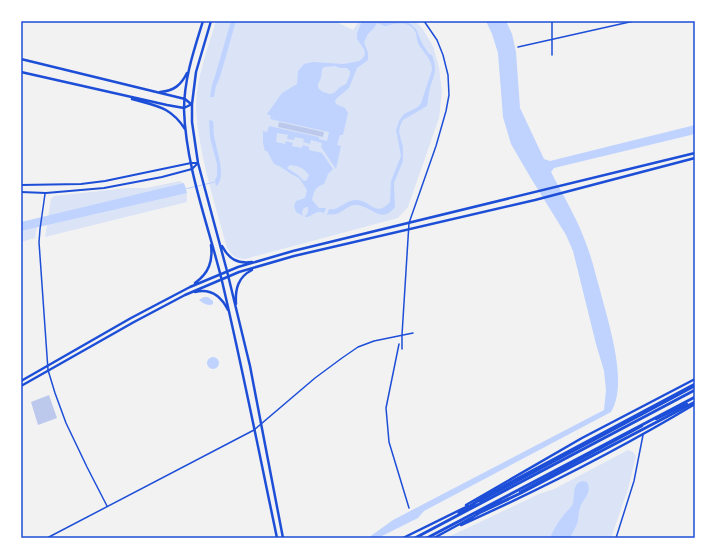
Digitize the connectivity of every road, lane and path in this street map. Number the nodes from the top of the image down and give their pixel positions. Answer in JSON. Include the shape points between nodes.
{"nodes":[{"id":1,"x":202,"y":21,"type":"edge"},
{"id":2,"x":211,"y":21,"type":"edge"},
{"id":3,"x":424,"y":21,"type":"edge"},
{"id":4,"x":552,"y":21,"type":"edge"},
{"id":5,"x":634,"y":21,"type":"edge"},
{"id":6,"x":552,"y":40,"type":"junction"},
{"id":7,"x":518,"y":47,"type":"dead end"},
{"id":8,"x":193,"y":53,"type":"junction"},
{"id":9,"x":552,"y":55,"type":"dead end"},
{"id":10,"x":21,"y":59,"type":"edge"},
{"id":11,"x":21,"y":72,"type":"edge"},
{"id":12,"x":157,"y":92,"type":"junction"},
{"id":13,"x":114,"y":93,"type":"junction"},
{"id":14,"x":185,"y":99,"type":"junction"},
{"id":15,"x":192,"y":104,"type":"junction"},
{"id":16,"x":184,"y":108,"type":"junction"},
{"id":17,"x":186,"y":131,"type":"junction"},
{"id":18,"x":695,"y":153,"type":"edge"},
{"id":19,"x":695,"y":158,"type":"edge"},
{"id":20,"x":191,"y":162,"type":"junction"},
{"id":21,"x":198,"y":164,"type":"junction"},
{"id":22,"x":192,"y":169,"type":"junction"},
{"id":23,"x":21,"y":185,"type":"edge"},
{"id":24,"x":21,"y":192,"type":"edge"},
{"id":25,"x":46,"y":193,"type":"junction"},
{"id":26,"x":409,"y":223,"type":"junction"},
{"id":27,"x":408,"y":228,"type":"junction"},
{"id":28,"x":209,"y":235,"type":"junction"},
{"id":29,"x":219,"y":242,"type":"junction"},
{"id":30,"x":260,"y":261,"type":"junction"},
{"id":31,"x":259,"y":266,"type":"junction"},
{"id":32,"x":227,"y":271,"type":"junction"},
{"id":33,"x":220,"y":274,"type":"junction"},
{"id":34,"x":229,"y":276,"type":"junction"},
{"id":35,"x":222,"y":280,"type":"junction"},
{"id":36,"x":190,"y":287,"type":"junction"},
{"id":37,"x":185,"y":295,"type":"junction"},
{"id":38,"x":237,"y":312,"type":"junction"},
{"id":39,"x":230,"y":314,"type":"junction"},
{"id":40,"x":413,"y":333,"type":"dead end"},
{"id":41,"x":402,"y":335,"type":"junction"},
{"id":42,"x":399,"y":344,"type":"dead end"},
{"id":43,"x":402,"y":349,"type":"dead end"},
{"id":44,"x":48,"y":365,"type":"junction"},
{"id":45,"x":48,"y":370,"type":"junction"},
{"id":46,"x":695,"y":379,"type":"edge"},
{"id":47,"x":21,"y":381,"type":"edge"},
{"id":48,"x":21,"y":386,"type":"edge"},
{"id":49,"x":695,"y":386,"type":"edge"},
{"id":50,"x":695,"y":390,"type":"edge"},
{"id":51,"x":695,"y":397,"type":"edge"},
{"id":52,"x":695,"y":402,"type":"edge"},
{"id":53,"x":261,"y":425,"type":"junction"},
{"id":54,"x":254,"y":430,"type":"junction"},
{"id":55,"x":643,"y":435,"type":"junction"},
{"id":56,"x":107,"y":506,"type":"junction"},
{"id":57,"x":409,"y":508,"type":"dead end"},
{"id":58,"x":455,"y":512,"type":"junction"},
{"id":59,"x":440,"y":525,"type":"junction"},
{"id":60,"x":444,"y":529,"type":"junction"},
{"id":61,"x":443,"y":533,"type":"junction"},
{"id":62,"x":47,"y":538,"type":"edge"},
{"id":63,"x":277,"y":538,"type":"edge"},
{"id":64,"x":283,"y":538,"type":"edge"},
{"id":65,"x":403,"y":538,"type":"edge"},
{"id":66,"x":415,"y":538,"type":"edge"},
{"id":67,"x":426,"y":538,"type":"edge"},
{"id":68,"x":434,"y":538,"type":"edge"},
{"id":69,"x":616,"y":538,"type":"edge"}],
"edges":[{"from":1,"to":8,"type":"main road"},
{"from":2,"to":15,"type":"main road","via":[[196,72]]},
{"from":3,"to":26,"type":"street","via":[[437,40],[443,55],[449,95],[436,146]]},
{"from":4,"to":6,"type":"street"},
{"from":5,"to":6,"type":"street"},
{"from":6,"to":7,"type":"street"},
{"from":6,"to":9,"type":"street"},
{"from":8,"to":12,"type":"main road","via":[[187,75],[181,83],[174,89]]},
{"from":8,"to":14,"type":"main road","via":[[188,70]]},
{"from":10,"to":12,"type":"main road"},
{"from":11,"to":13,"type":"main road"},
{"from":12,"to":14,"type":"main road"},
{"from":13,"to":16,"type":"main road"},
{"from":13,"to":17,"type":"main road","via":[[164,108],[178,119]]},
{"from":14,"to":15,"type":"main road"},
{"from":14,"to":16,"type":"main road"},
{"from":15,"to":16,"type":"main road"},
{"from":15,"to":21,"type":"main road"},
{"from":16,"to":17,"type":"main road"},
{"from":17,"to":20,"type":"main road"},
{"from":18,"to":26,"type":"main road"},
{"from":19,"to":27,"type":"main road","via":[[535,200]]},
{"from":20,"to":21,"type":"street"},
{"from":20,"to":22,"type":"main road"},
{"from":20,"to":23,"type":"street","via":[[105,181]]},
{"from":21,"to":22,"type":"street"},
{"from":21,"to":29,"type":"main road"},
{"from":22,"to":25,"type":"street","via":[[104,188]]},
{"from":22,"to":28,"type":"main road"},
{"from":24,"to":25,"type":"street"},
{"from":25,"to":44,"type":"street","via":[[40,229],[40,261]]},
{"from":26,"to":27,"type":"street"},
{"from":26,"to":30,"type":"main road"},
{"from":27,"to":31,"type":"main road"},
{"from":27,"to":41,"type":"street"},
{"from":28,"to":33,"type":"main road"},
{"from":28,"to":36,"type":"main road","via":[[212,253],[210,266],[204,276]]},
{"from":29,"to":30,"type":"main road","via":[[228,256],[236,261]]},
{"from":29,"to":32,"type":"main road"},
{"from":30,"to":32,"type":"main road"},
{"from":31,"to":34,"type":"main road"},
{"from":31,"to":38,"type":"main road","via":[[241,277],[236,294]]},
{"from":32,"to":33,"type":"main road"},
{"from":32,"to":34,"type":"main road"},
{"from":33,"to":35,"type":"main road"},
{"from":33,"to":36,"type":"main road"},
{"from":34,"to":35,"type":"main road"},
{"from":34,"to":38,"type":"main road"},
{"from":35,"to":37,"type":"main road"},
{"from":35,"to":39,"type":"main road"},
{"from":36,"to":44,"type":"main road"},
{"from":37,"to":39,"type":"main road","via":[[201,291],[216,294]]},
{"from":37,"to":45,"type":"main road"},
{"from":38,"to":53,"type":"main road"},
{"from":39,"to":54,"type":"main road"},
{"from":40,"to":41,"type":"street"},
{"from":41,"to":43,"type":"street"},
{"from":41,"to":53,"type":"street","via":[[358,347],[315,378]]},
{"from":42,"to":57,"type":"street","via":[[386,408],[389,442]]},
{"from":44,"to":45,"type":"street"},
{"from":44,"to":47,"type":"main road"},
{"from":45,"to":48,"type":"main road"},
{"from":45,"to":56,"type":"street","via":[[66,423]]},
{"from":46,"to":58,"type":"main road","via":[[582,438]]},
{"from":49,"to":58,"type":"main road","via":[[488,498]]},
{"from":49,"to":59,"type":"highway","via":[[487,495]]},
{"from":50,"to":59,"type":"highway"},
{"from":51,"to":60,"type":"highway"},
{"from":52,"to":55,"type":"main road"},
{"from":52,"to":60,"type":"highway","via":[[521,493]]},
{"from":52,"to":61,"type":"main road","via":[[655,420]]},
{"from":53,"to":54,"type":"street"},
{"from":53,"to":64,"type":"main road"},
{"from":54,"to":56,"type":"street"},
{"from":54,"to":63,"type":"main road"},
{"from":55,"to":61,"type":"main road","via":[[514,501]]},
{"from":55,"to":69,"type":"street","via":[[634,481]]},
{"from":56,"to":62,"type":"street"},
{"from":58,"to":65,"type":"main road"},
{"from":59,"to":66,"type":"highway"},
{"from":60,"to":67,"type":"highway"},
{"from":61,"to":68,"type":"main road"}]}
